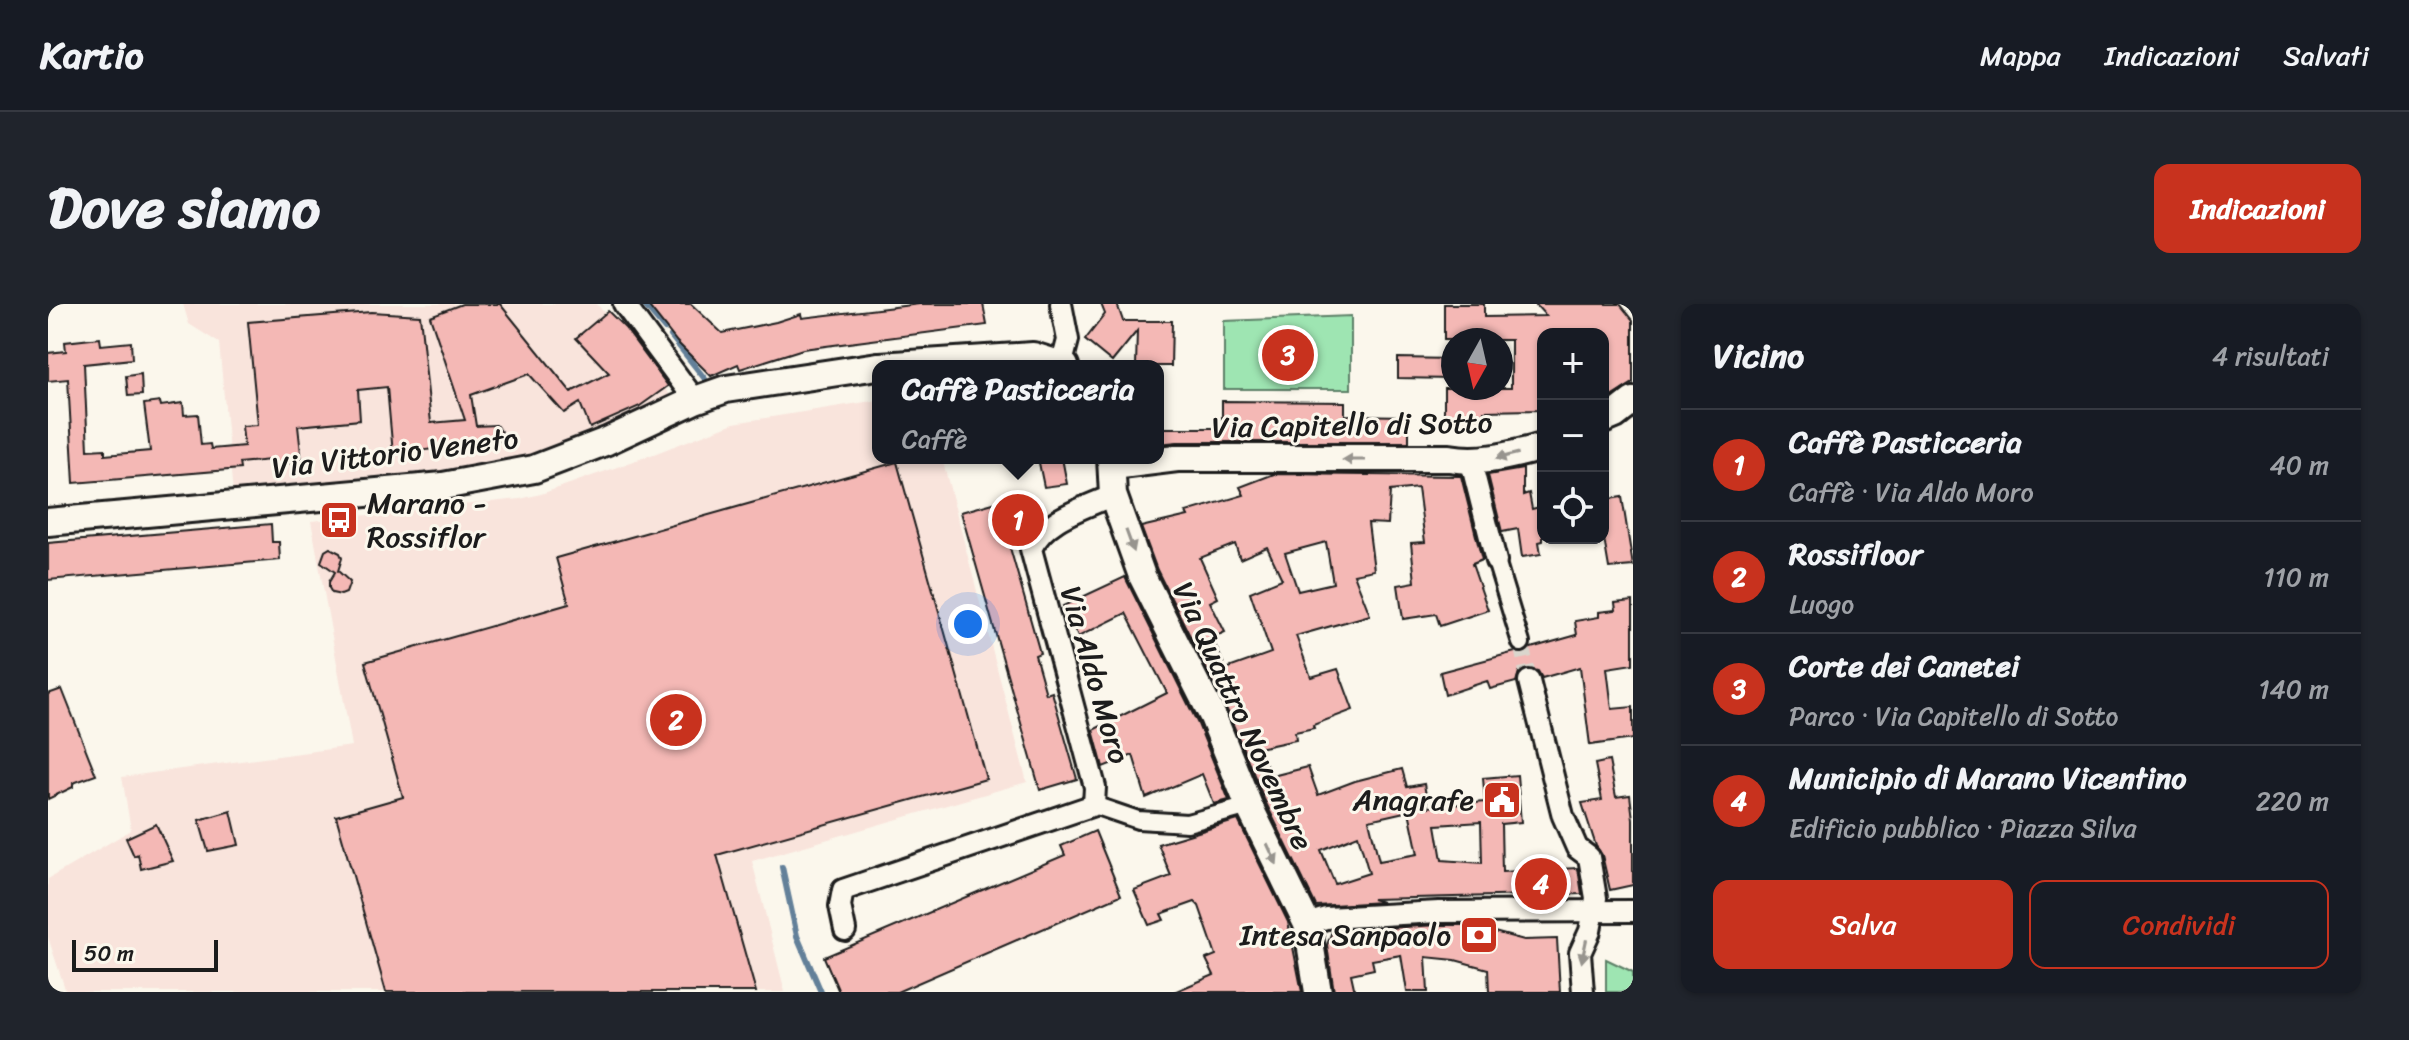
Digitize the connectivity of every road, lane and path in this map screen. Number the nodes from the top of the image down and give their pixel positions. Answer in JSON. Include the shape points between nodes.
{"nodes":[{"id":1,"x":624,"y":304,"type":"edge"},
{"id":2,"x":1061,"y":304,"type":"edge"},
{"id":3,"x":971,"y":360,"type":"edge"},
{"id":4,"x":1047,"y":360,"type":"edge"},
{"id":5,"x":1065,"y":360,"type":"edge"},
{"id":6,"x":872,"y":367,"type":"edge"},
{"id":7,"x":695,"y":400,"type":"junction"},
{"id":8,"x":1633,"y":401,"type":"edge"},
{"id":9,"x":1609,"y":418,"type":"edge"},
{"id":10,"x":1537,"y":448,"type":"edge"},
{"id":11,"x":1164,"y":459,"type":"edge"},
{"id":12,"x":1471,"y":462,"type":"junction"},
{"id":13,"x":1112,"y":464,"type":"edge"},
{"id":14,"x":1113,"y":495,"type":"junction"},
{"id":15,"x":48,"y":522,"type":"edge"},
{"id":16,"x":1496,"y":561,"type":"joint"},
{"id":17,"x":1521,"y":643,"type":"tunnel mouth"},
{"id":18,"x":1529,"y":681,"type":"tunnel mouth"},
{"id":19,"x":1094,"y":805,"type":"junction"},
{"id":20,"x":1249,"y":806,"type":"junction"},
{"id":21,"x":1633,"y":911,"type":"edge"},
{"id":22,"x":1595,"y":912,"type":"junction"},
{"id":23,"x":1307,"y":924,"type":"junction"},
{"id":24,"x":845,"y":930,"type":"dead end"},
{"id":25,"x":1318,"y":992,"type":"edge"},
{"id":26,"x":1583,"y":992,"type":"edge"}],
"edges":[{"from":1,"to":7,"type":"street"},
{"from":2,"to":5,"type":"street","via":[[1068,340]]},
{"from":3,"to":4,"type":"street","name":"Via Vittorio Veneto"},
{"from":6,"to":7,"type":"street","name":"Via Vittorio Veneto","via":[[726,389]]},
{"from":7,"to":15,"type":"street","name":"Via Vittorio Veneto","via":[[607,441],[519,472],[443,486]]},
{"from":8,"to":9,"type":"street"},
{"from":10,"to":12,"type":"street","name":"Via Capitello di Sotto","one_way":true},
{"from":12,"to":11,"type":"street","name":"Via Capitello di Sotto","one_way":true},
{"from":12,"to":16,"type":"street"},
{"from":13,"to":14,"type":"street","name":"Via Quattro Novembre"},
{"from":14,"to":19,"type":"street","name":"Via Aldo Moro","via":[[1049,524],[1031,549],[1095,787]]},
{"from":14,"to":20,"type":"street","name":"Via Quattro Novembre","one_way":true,"via":[[1142,576],[1213,717]]},
{"from":16,"to":17,"type":"street"},
{"from":18,"to":22,"type":"street","via":[[1563,816],[1577,848],[1589,857]]},
{"from":19,"to":20,"type":"street","via":[[1138,820],[1187,823]]},
{"from":19,"to":24,"type":"street","name":"Via Aldo Moro","via":[[843,890]]},
{"from":20,"to":23,"type":"street","name":"Via Quattro Novembre","one_way":true},
{"from":21,"to":22,"type":"street"},
{"from":22,"to":23,"type":"street","via":[[1439,912],[1326,918]]},
{"from":22,"to":26,"type":"street","one_way":true,"via":[[1580,953]]},
{"from":23,"to":25,"type":"street","name":"Via Quattro Novembre"}]}
